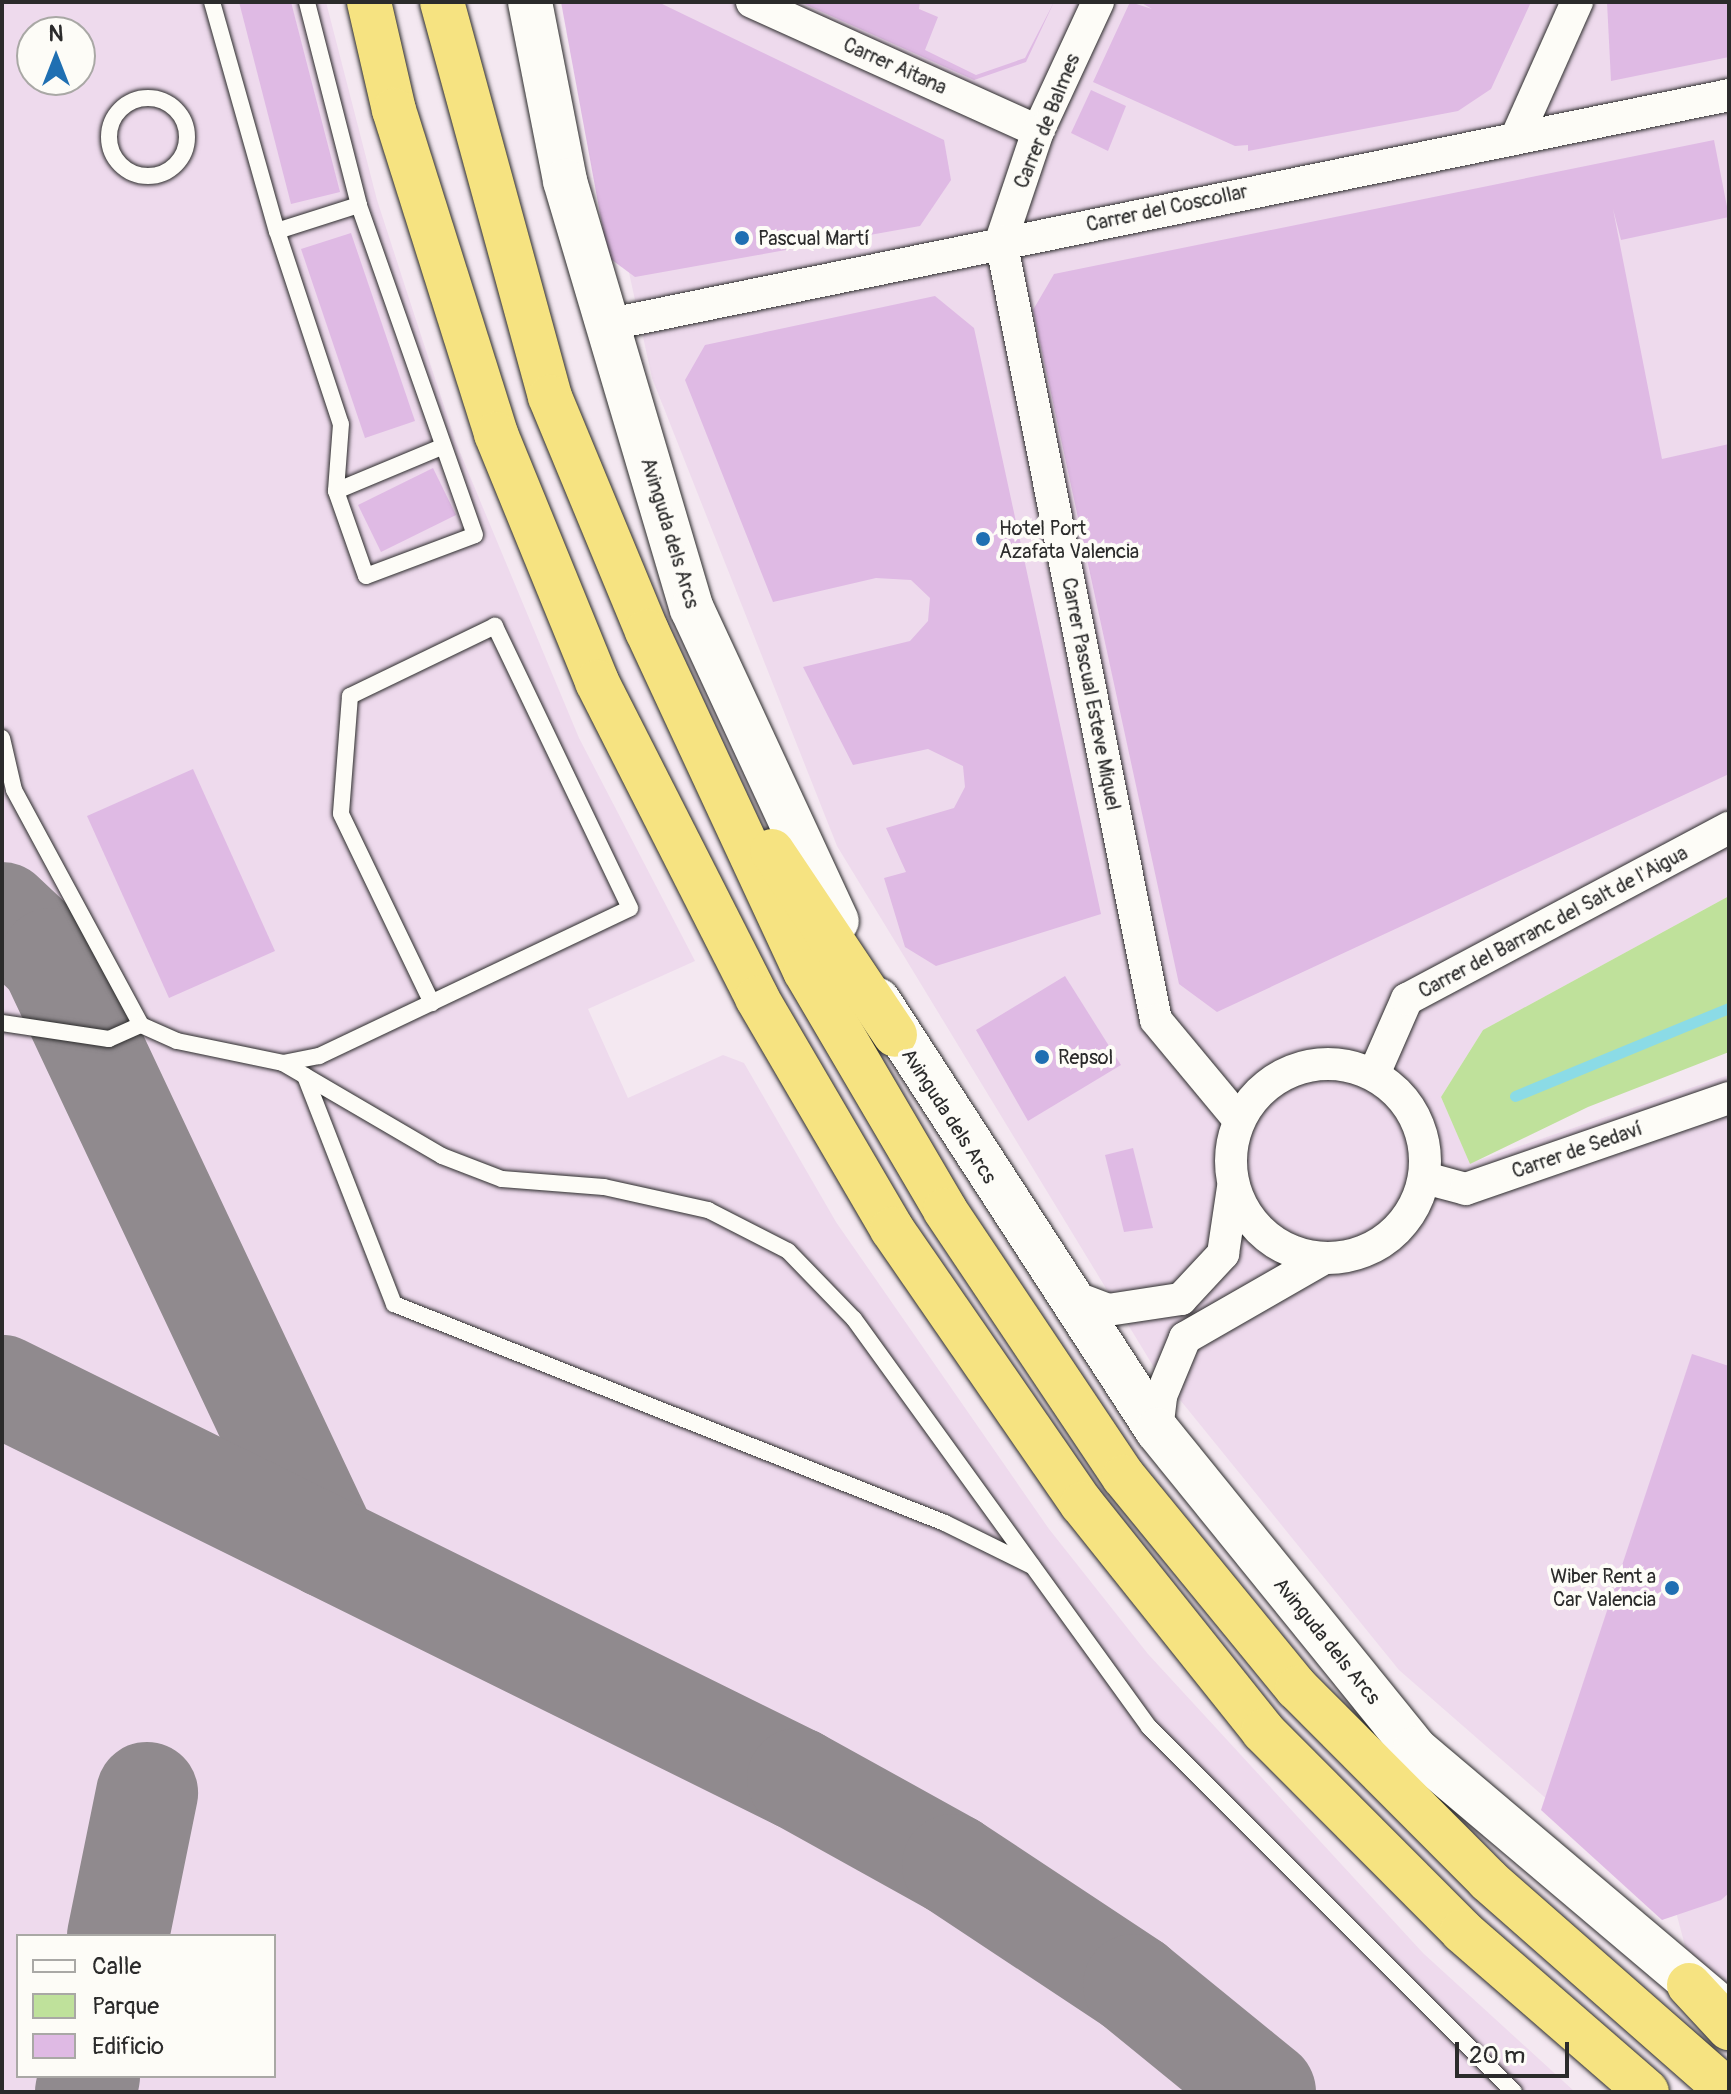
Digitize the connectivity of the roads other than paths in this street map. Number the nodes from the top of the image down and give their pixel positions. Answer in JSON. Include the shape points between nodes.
{"nodes":[{"id":1,"x":212,"y":2,"type":"edge"},
{"id":2,"x":307,"y":2,"type":"edge"},
{"id":3,"x":369,"y":2,"type":"edge"},
{"id":4,"x":442,"y":2,"type":"edge"},
{"id":5,"x":530,"y":2,"type":"edge"},
{"id":6,"x":752,"y":2,"type":"edge"},
{"id":7,"x":1098,"y":2,"type":"edge"},
{"id":8,"x":1577,"y":2,"type":"edge"},
{"id":9,"x":1729,"y":95,"type":"edge"},
{"id":10,"x":130,"y":101,"type":"joint"},
{"id":11,"x":1038,"y":131,"type":"junction"},
{"id":12,"x":1517,"y":136,"type":"junction"},
{"id":13,"x":359,"y":205,"type":"junction"},
{"id":14,"x":277,"y":231,"type":"junction"},
{"id":15,"x":1001,"y":241,"type":"junction"},
{"id":16,"x":606,"y":325,"type":"junction"},
{"id":17,"x":441,"y":447,"type":"junction"},
{"id":18,"x":336,"y":491,"type":"junction"},
{"id":19,"x":687,"y":722,"type":"junction"},
{"id":20,"x":2,"y":738,"type":"edge"},
{"id":21,"x":8,"y":791,"type":"edge"},
{"id":22,"x":1729,"y":828,"type":"edge"},
{"id":23,"x":432,"y":1003,"type":"junction"},
{"id":24,"x":2,"y":1023,"type":"edge"},
{"id":25,"x":141,"y":1025,"type":"junction"},
{"id":26,"x":895,"y":1035,"type":"junction"},
{"id":27,"x":283,"y":1063,"type":"junction"},
{"id":28,"x":1374,"y":1074,"type":"junction"},
{"id":29,"x":305,"y":1076,"type":"junction"},
{"id":30,"x":1729,"y":1098,"type":"edge"},
{"id":31,"x":1239,"y":1120,"type":"junction"},
{"id":32,"x":1425,"y":1178,"type":"junction"},
{"id":33,"x":1233,"y":1187,"type":"junction"},
{"id":34,"x":1323,"y":1259,"type":"junction"},
{"id":35,"x":1066,"y":1294,"type":"junction"},
{"id":36,"x":1157,"y":1430,"type":"junction"},
{"id":37,"x":1036,"y":1569,"type":"junction"},
{"id":38,"x":1689,"y":1985,"type":"junction"},
{"id":39,"x":1729,"y":2013,"type":"edge"},
{"id":40,"x":1729,"y":2028,"type":"edge"},
{"id":41,"x":1514,"y":2092,"type":"edge"},
{"id":42,"x":1647,"y":2092,"type":"edge"},
{"id":43,"x":1729,"y":2092,"type":"edge"}],
"edges":[{"from":1,"to":14,"type":"lane"},
{"from":2,"to":13,"type":"lane"},
{"from":3,"to":42,"type":"highway","via":[[394,110],[496,434],[597,682],[757,998],[892,1229],[1082,1504],[1263,1731],[1462,1931]]},
{"from":4,"to":19,"type":"highway","via":[[550,397]]},
{"from":5,"to":16,"type":"street","name":"Avinguda dels Arcs","via":[[565,181]]},
{"from":6,"to":11,"type":"street","name":"Carrer Aitana"},
{"from":7,"to":11,"type":"street","name":"Carrer de Balmes"},
{"from":8,"to":12,"type":"street"},
{"from":9,"to":12,"type":"street","name":"Carrer del Coscollar"},
{"from":10,"to":10,"type":"lane","via":[[111,120],[108,147],[119,166],[138,176],[160,176],[178,164],[187,144],[186,122],[172,105],[152,97]]},
{"from":11,"to":15,"type":"street","name":"Carrer de Balmes"},
{"from":12,"to":15,"type":"street","name":"Carrer del Coscollar"},
{"from":13,"to":14,"type":"lane"},
{"from":13,"to":17,"type":"lane"},
{"from":14,"to":18,"type":"lane","via":[[341,424]]},
{"from":15,"to":16,"type":"street","name":"Carrer del Coscollar"},
{"from":15,"to":31,"type":"street","name":"Carrer Pascual Esteve Miquel","via":[[1156,1020]]},
{"from":16,"to":26,"type":"street","name":"Avinguda dels Arcs","via":[[692,609],[800,849]]},
{"from":17,"to":18,"type":"lane"},
{"from":17,"to":18,"type":"lane","via":[[475,535],[366,576]]},
{"from":19,"to":26,"type":"highway"},
{"from":19,"to":43,"type":"highway","via":[[805,971],[945,1210],[1124,1477],[1308,1700],[1488,1880]]},
{"from":20,"to":21,"type":"lane"},
{"from":21,"to":25,"type":"lane"},
{"from":22,"to":28,"type":"street","name":"Carrer del Barranc del Salt de l'Aigua","via":[[1407,999]]},
{"from":23,"to":23,"type":"lane","via":[[630,908],[495,626],[350,696],[341,814]]},
{"from":23,"to":27,"type":"lane","via":[[319,1056]]},
{"from":24,"to":25,"type":"lane","via":[[109,1039]]},
{"from":25,"to":27,"type":"lane","via":[[177,1041]]},
{"from":26,"to":35,"type":"street","name":"Avinguda dels Arcs"},
{"from":27,"to":29,"type":"lane"},
{"from":28,"to":31,"type":"street","via":[[1341,1064],[1307,1065],[1276,1078]]},
{"from":28,"to":32,"type":"street","via":[[1413,1112],[1425,1143]]},
{"from":29,"to":37,"type":"lane","via":[[442,1156],[502,1179],[604,1187],[708,1210],[788,1251],[854,1319]]},
{"from":29,"to":37,"type":"lane","via":[[394,1304],[945,1523]]},
{"from":30,"to":32,"type":"street","name":"Carrer de Sedaví","via":[[1466,1189]]},
{"from":31,"to":33,"type":"street","via":[[1231,1153]]},
{"from":32,"to":34,"type":"street","via":[[1411,1214],[1388,1239],[1357,1254]]},
{"from":33,"to":34,"type":"street","via":[[1248,1217],[1272,1241]]},
{"from":33,"to":35,"type":"street","via":[[1223,1254],[1181,1299],[1108,1310]]},
{"from":34,"to":36,"type":"street","via":[[1185,1338],[1161,1396]]},
{"from":35,"to":36,"type":"street","name":"Avinguda dels Arcs"},
{"from":36,"to":38,"type":"street","name":"Avinguda dels Arcs","via":[[1415,1749]]},
{"from":37,"to":41,"type":"lane","via":[[1149,1727]]},
{"from":38,"to":39,"type":"street","name":"Avinguda dels Arcs"},
{"from":38,"to":40,"type":"highway"}]}
